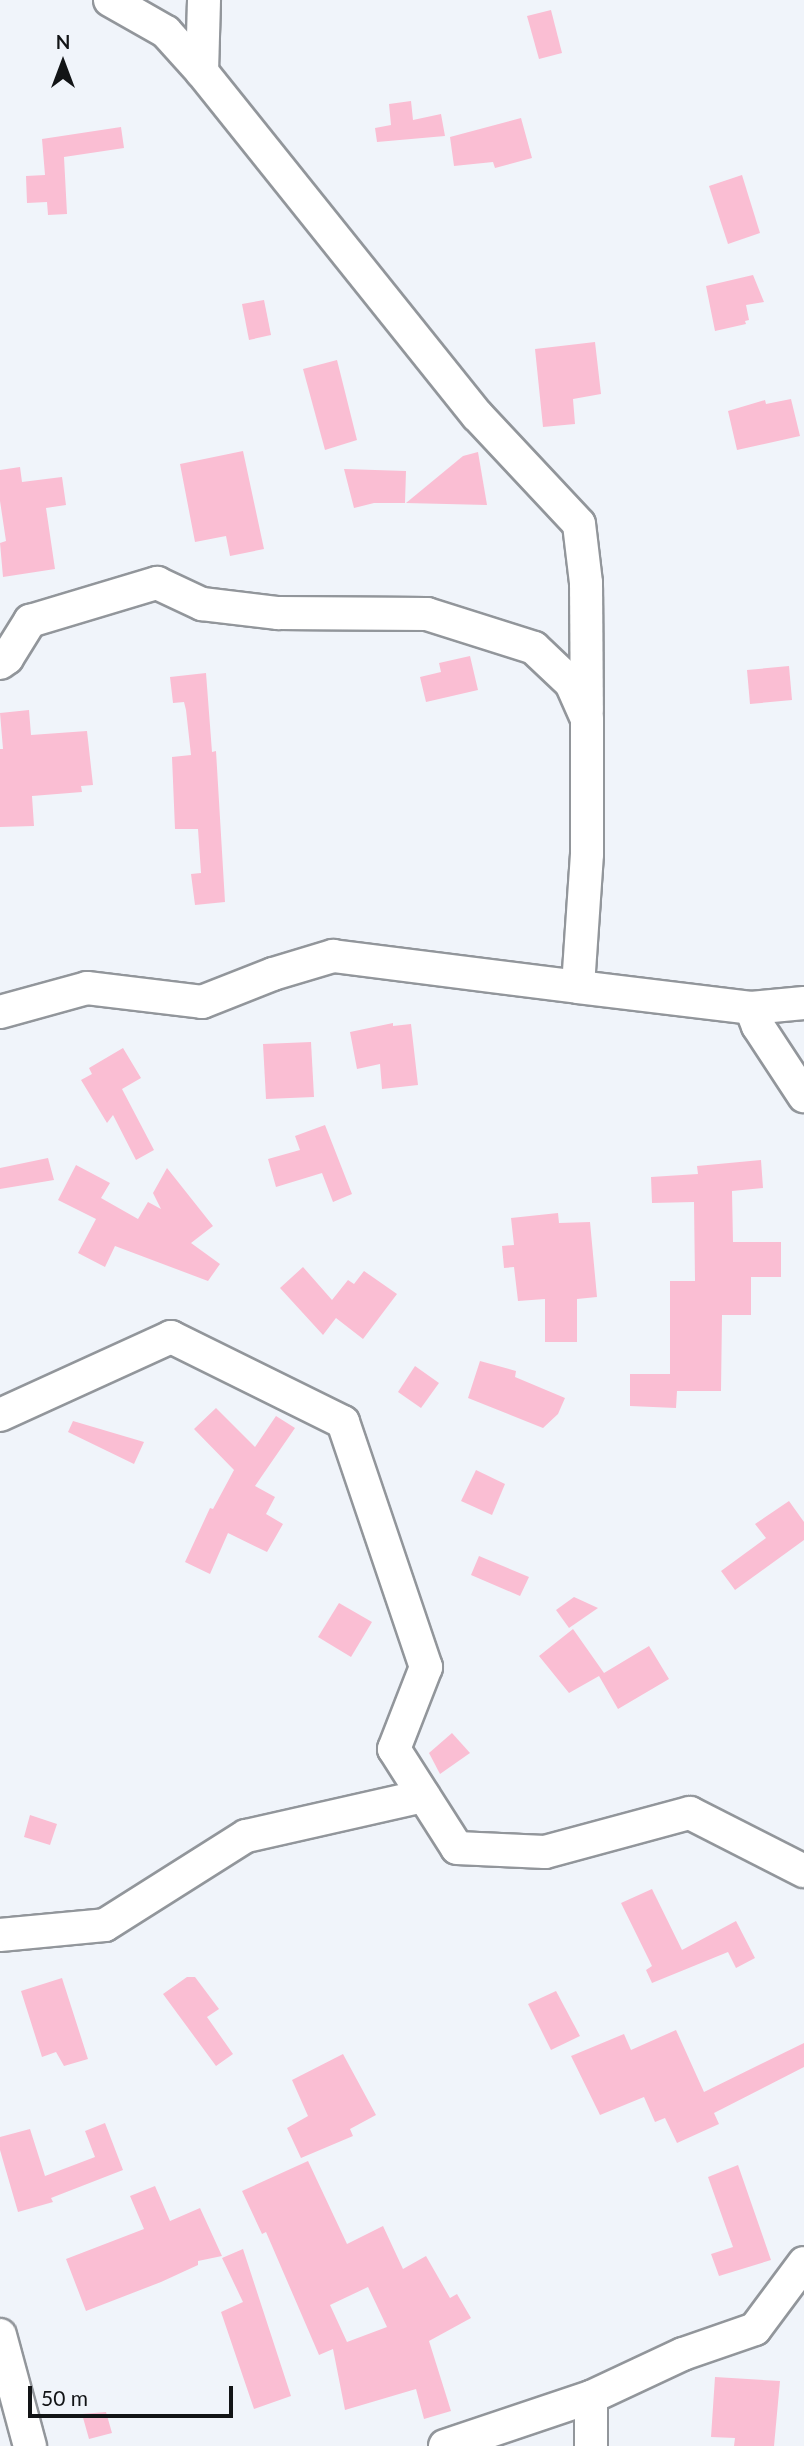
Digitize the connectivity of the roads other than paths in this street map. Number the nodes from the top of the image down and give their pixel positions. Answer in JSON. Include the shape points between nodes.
{"nodes":[{"id":1,"x":110,"y":0,"type":"edge"},
{"id":2,"x":204,"y":0,"type":"edge"},
{"id":3,"x":202,"y":72,"type":"junction"},
{"id":4,"x":0,"y":663,"type":"edge"},
{"id":5,"x":587,"y":719,"type":"junction"},
{"id":6,"x":578,"y":987,"type":"junction"},
{"id":7,"x":804,"y":1003,"type":"edge"},
{"id":8,"x":751,"y":1008,"type":"junction"},
{"id":9,"x":0,"y":1012,"type":"edge"},
{"id":10,"x":804,"y":1096,"type":"edge"},
{"id":11,"x":0,"y":1415,"type":"edge"},
{"id":12,"x":424,"y":1797,"type":"junction"},
{"id":13,"x":804,"y":1871,"type":"edge"},
{"id":14,"x":0,"y":1935,"type":"edge"},
{"id":15,"x":804,"y":2263,"type":"edge"},
{"id":16,"x":0,"y":2336,"type":"edge"},
{"id":17,"x":591,"y":2397,"type":"junction"},
{"id":18,"x":30,"y":2446,"type":"edge"},
{"id":19,"x":445,"y":2446,"type":"edge"},
{"id":20,"x":591,"y":2446,"type":"edge"}],
"edges":[{"from":1,"to":3,"type":"street","via":[[166,32]]},
{"from":2,"to":3,"type":"street"},
{"from":3,"to":5,"type":"street","via":[[477,415],[579,524],[586,583]]},
{"from":4,"to":5,"type":"street","via":[[30,621],[157,583],[202,604],[278,613],[427,614],[505,636],[534,648],[571,683]]},
{"from":5,"to":6,"type":"street","via":[[587,854]]},
{"from":6,"to":8,"type":"street"},
{"from":6,"to":9,"type":"street","via":[[333,956],[202,1002],[87,988]]},
{"from":7,"to":8,"type":"street"},
{"from":8,"to":10,"type":"street"},
{"from":11,"to":12,"type":"street","via":[[171,1337],[343,1422],[426,1667],[394,1749]]},
{"from":12,"to":13,"type":"street","via":[[457,1847],[545,1852],[690,1813]]},
{"from":12,"to":14,"type":"street","via":[[246,1836],[105,1925]]},
{"from":15,"to":17,"type":"street","via":[[755,2329],[682,2354]]},
{"from":16,"to":18,"type":"street"},
{"from":17,"to":19,"type":"street"},
{"from":17,"to":20,"type":"street"}]}
